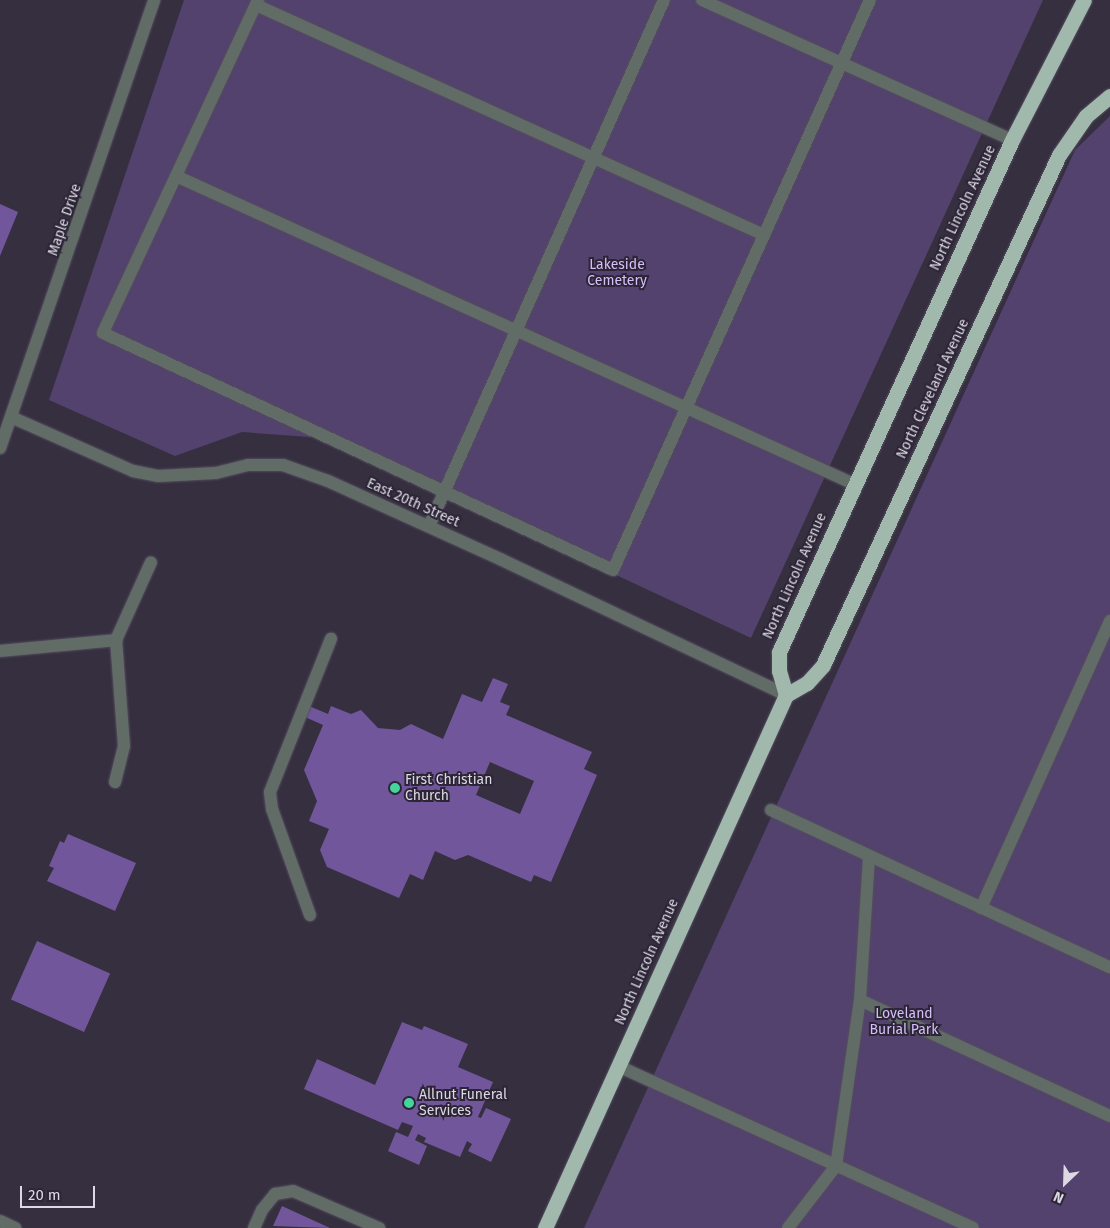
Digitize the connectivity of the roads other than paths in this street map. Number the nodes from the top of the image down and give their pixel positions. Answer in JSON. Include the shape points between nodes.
{"nodes":[{"id":1,"x":154,"y":0,"type":"edge"},
{"id":2,"x":664,"y":0,"type":"edge"},
{"id":3,"x":702,"y":0,"type":"edge"},
{"id":4,"x":870,"y":0,"type":"edge"},
{"id":5,"x":1084,"y":0,"type":"edge"},
{"id":6,"x":257,"y":3,"type":"edge"},
{"id":7,"x":842,"y":63,"type":"junction"},
{"id":8,"x":1110,"y":96,"type":"edge"},
{"id":9,"x":1012,"y":140,"type":"junction"},
{"id":10,"x":593,"y":158,"type":"junction"},
{"id":11,"x":176,"y":176,"type":"junction"},
{"id":12,"x":764,"y":235,"type":"junction"},
{"id":13,"x":516,"y":331,"type":"junction"},
{"id":14,"x":686,"y":408,"type":"junction"},
{"id":15,"x":11,"y":418,"type":"junction"},
{"id":16,"x":0,"y":448,"type":"edge"},
{"id":17,"x":854,"y":484,"type":"junction"},
{"id":18,"x":444,"y":492,"type":"junction"},
{"id":19,"x":429,"y":526,"type":"junction"},
{"id":20,"x":151,"y":562,"type":"dead end"},
{"id":21,"x":1110,"y":621,"type":"edge"},
{"id":22,"x":331,"y":639,"type":"dead end"},
{"id":23,"x":116,"y":640,"type":"junction"},
{"id":24,"x":0,"y":651,"type":"edge"},
{"id":25,"x":786,"y":695,"type":"junction"},
{"id":26,"x":115,"y":782,"type":"dead end"},
{"id":27,"x":771,"y":810,"type":"dead end"},
{"id":28,"x":869,"y":858,"type":"junction"},
{"id":29,"x":981,"y":908,"type":"junction"},
{"id":30,"x":310,"y":915,"type":"dead end"},
{"id":31,"x":1110,"y":968,"type":"edge"},
{"id":32,"x":860,"y":1000,"type":"junction"},
{"id":33,"x":618,"y":1066,"type":"junction"},
{"id":34,"x":1110,"y":1116,"type":"edge"},
{"id":35,"x":836,"y":1166,"type":"junction"},
{"id":36,"x":0,"y":1221,"type":"edge"},
{"id":37,"x":15,"y":1228,"type":"edge"},
{"id":38,"x":254,"y":1228,"type":"edge"},
{"id":39,"x":379,"y":1228,"type":"edge"},
{"id":40,"x":545,"y":1228,"type":"edge"},
{"id":41,"x":788,"y":1228,"type":"edge"},
{"id":42,"x":972,"y":1228,"type":"edge"}],
"edges":[{"from":1,"to":15,"type":"street","name":"Maple Drive"},
{"from":2,"to":10,"type":"street"},
{"from":3,"to":7,"type":"street"},
{"from":4,"to":7,"type":"street"},
{"from":5,"to":9,"type":"highway","name":"North Lincoln Avenue"},
{"from":6,"to":10,"type":"street"},
{"from":6,"to":11,"type":"street"},
{"from":7,"to":9,"type":"street"},
{"from":7,"to":12,"type":"street"},
{"from":8,"to":25,"type":"highway","name":"North Cleveland Avenue","via":[[1086,116],[1059,155],[822,665],[807,683]]},
{"from":9,"to":17,"type":"highway","name":"North Lincoln Avenue"},
{"from":10,"to":12,"type":"street"},
{"from":10,"to":13,"type":"street"},
{"from":11,"to":13,"type":"street"},
{"from":11,"to":18,"type":"street","via":[[103,333]]},
{"from":12,"to":14,"type":"street"},
{"from":13,"to":14,"type":"street"},
{"from":13,"to":18,"type":"street"},
{"from":14,"to":17,"type":"street"},
{"from":14,"to":18,"type":"street","via":[[613,570]]},
{"from":15,"to":16,"type":"street","name":"Maple Drive"},
{"from":15,"to":19,"type":"street","name":"East 20th Street","via":[[133,471],[158,476],[282,465]]},
{"from":17,"to":25,"type":"highway","name":"North Lincoln Avenue","via":[[779,652],[779,671]]},
{"from":18,"to":19,"type":"street"},
{"from":19,"to":25,"type":"street","name":"East 20th Street"},
{"from":20,"to":23,"type":"street"},
{"from":21,"to":29,"type":"street"},
{"from":22,"to":30,"type":"street","via":[[270,792],[272,809]]},
{"from":23,"to":24,"type":"street"},
{"from":23,"to":26,"type":"street","via":[[124,746]]},
{"from":25,"to":33,"type":"highway","name":"North Lincoln Avenue"},
{"from":27,"to":28,"type":"street"},
{"from":28,"to":29,"type":"street"},
{"from":28,"to":32,"type":"street"},
{"from":29,"to":31,"type":"street"},
{"from":32,"to":34,"type":"street"},
{"from":32,"to":35,"type":"street"},
{"from":33,"to":35,"type":"street"},
{"from":33,"to":40,"type":"highway","name":"North Lincoln Avenue"},
{"from":35,"to":41,"type":"street"},
{"from":35,"to":42,"type":"street"},
{"from":36,"to":37,"type":"street"},
{"from":38,"to":39,"type":"street","via":[[262,1210],[275,1194],[293,1191]]}]}
